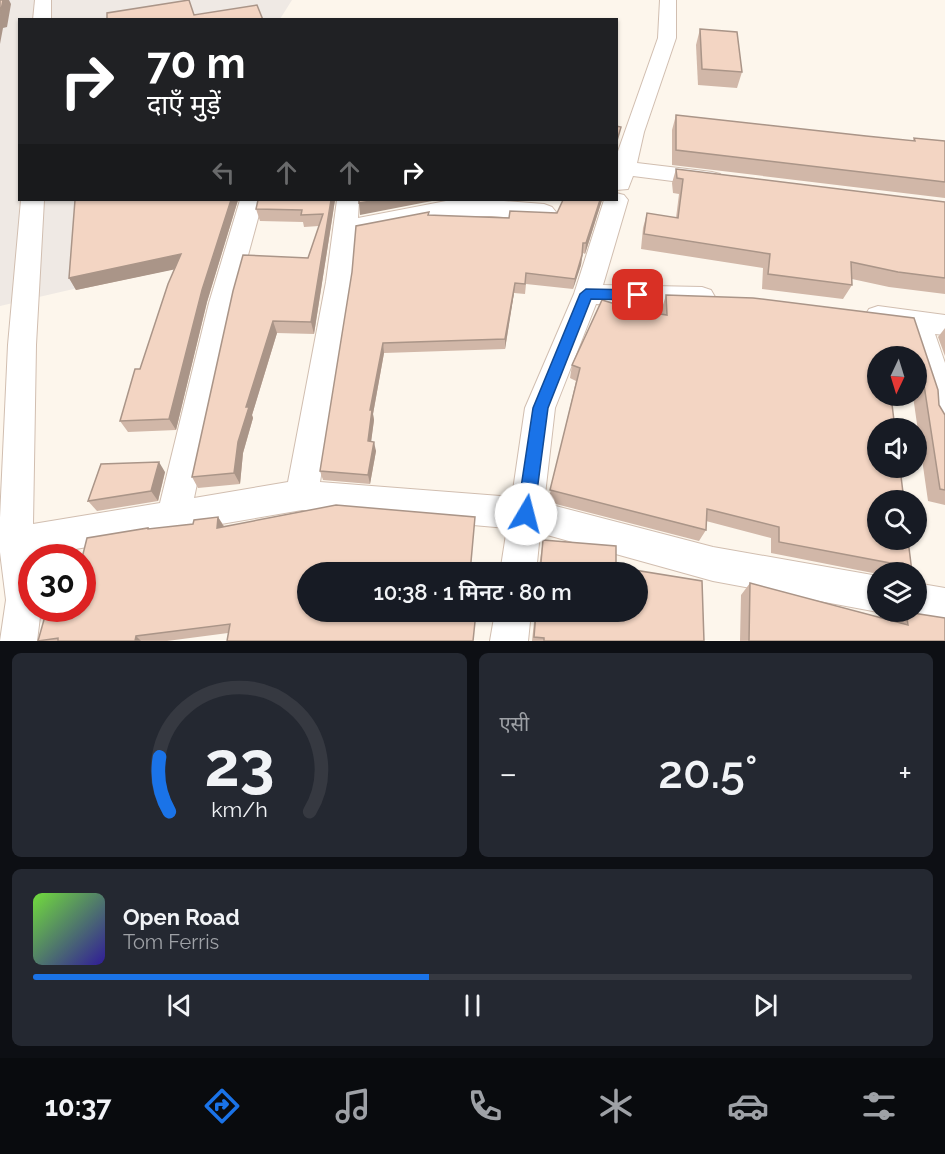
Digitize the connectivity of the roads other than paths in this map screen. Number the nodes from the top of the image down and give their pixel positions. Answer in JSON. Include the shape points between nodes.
{"nodes":[{"id":1,"x":42,"y":0,"type":"edge"},
{"id":2,"x":668,"y":0,"type":"edge"},
{"id":3,"x":42,"y":18,"type":"edge"},
{"id":4,"x":624,"y":168,"type":"junction"},
{"id":5,"x":731,"y":181,"type":"edge"},
{"id":6,"x":618,"y":190,"type":"edge"},
{"id":7,"x":32,"y":201,"type":"edge"},
{"id":8,"x":251,"y":201,"type":"edge"},
{"id":9,"x":348,"y":201,"type":"edge"},
{"id":10,"x":615,"y":201,"type":"edge"},
{"id":11,"x":438,"y":205,"type":"edge"},
{"id":12,"x":544,"y":212,"type":"edge"},
{"id":13,"x":345,"y":228,"type":"junction"},
{"id":14,"x":586,"y":294,"type":"junction"},
{"id":15,"x":724,"y":298,"type":"edge"},
{"id":16,"x":849,"y":312,"type":"edge"},
{"id":17,"x":917,"y":321,"type":"junction"},
{"id":18,"x":945,"y":325,"type":"edge"},
{"id":19,"x":945,"y":417,"type":"edge"},
{"id":20,"x":302,"y":495,"type":"junction"},
{"id":21,"x":526,"y":514,"type":"junction"},
{"id":22,"x":173,"y":517,"type":"junction"},
{"id":23,"x":16,"y":543,"type":"junction"},
{"id":24,"x":519,"y":562,"type":"edge"},
{"id":25,"x":867,"y":592,"type":"edge"},
{"id":26,"x":927,"y":603,"type":"edge"},
{"id":27,"x":945,"y":606,"type":"edge"},
{"id":28,"x":512,"y":622,"type":"edge"},
{"id":29,"x":18,"y":641,"type":"edge"},
{"id":30,"x":509,"y":641,"type":"edge"}],
"edges":[{"from":1,"to":3,"type":"street"},
{"from":2,"to":4,"type":"street","via":[[667,38]]},
{"from":4,"to":5,"type":"street"},
{"from":4,"to":6,"type":"street"},
{"from":7,"to":23,"type":"street","via":[[22,345]]},
{"from":8,"to":22,"type":"street","via":[[222,303]]},
{"from":9,"to":13,"type":"street"},
{"from":10,"to":14,"type":"street"},
{"from":11,"to":12,"type":"street"},
{"from":11,"to":13,"type":"street"},
{"from":13,"to":20,"type":"street"},
{"from":14,"to":15,"type":"street"},
{"from":14,"to":21,"type":"street","via":[[540,408]]},
{"from":16,"to":17,"type":"street"},
{"from":17,"to":18,"type":"street"},
{"from":17,"to":19,"type":"street"},
{"from":20,"to":21,"type":"street"},
{"from":20,"to":22,"type":"street"},
{"from":21,"to":24,"type":"street"},
{"from":21,"to":25,"type":"street","via":[[713,564]]},
{"from":22,"to":23,"type":"street"},
{"from":23,"to":29,"type":"street","via":[[24,600]]},
{"from":26,"to":27,"type":"street"},
{"from":28,"to":30,"type":"street"}]}
